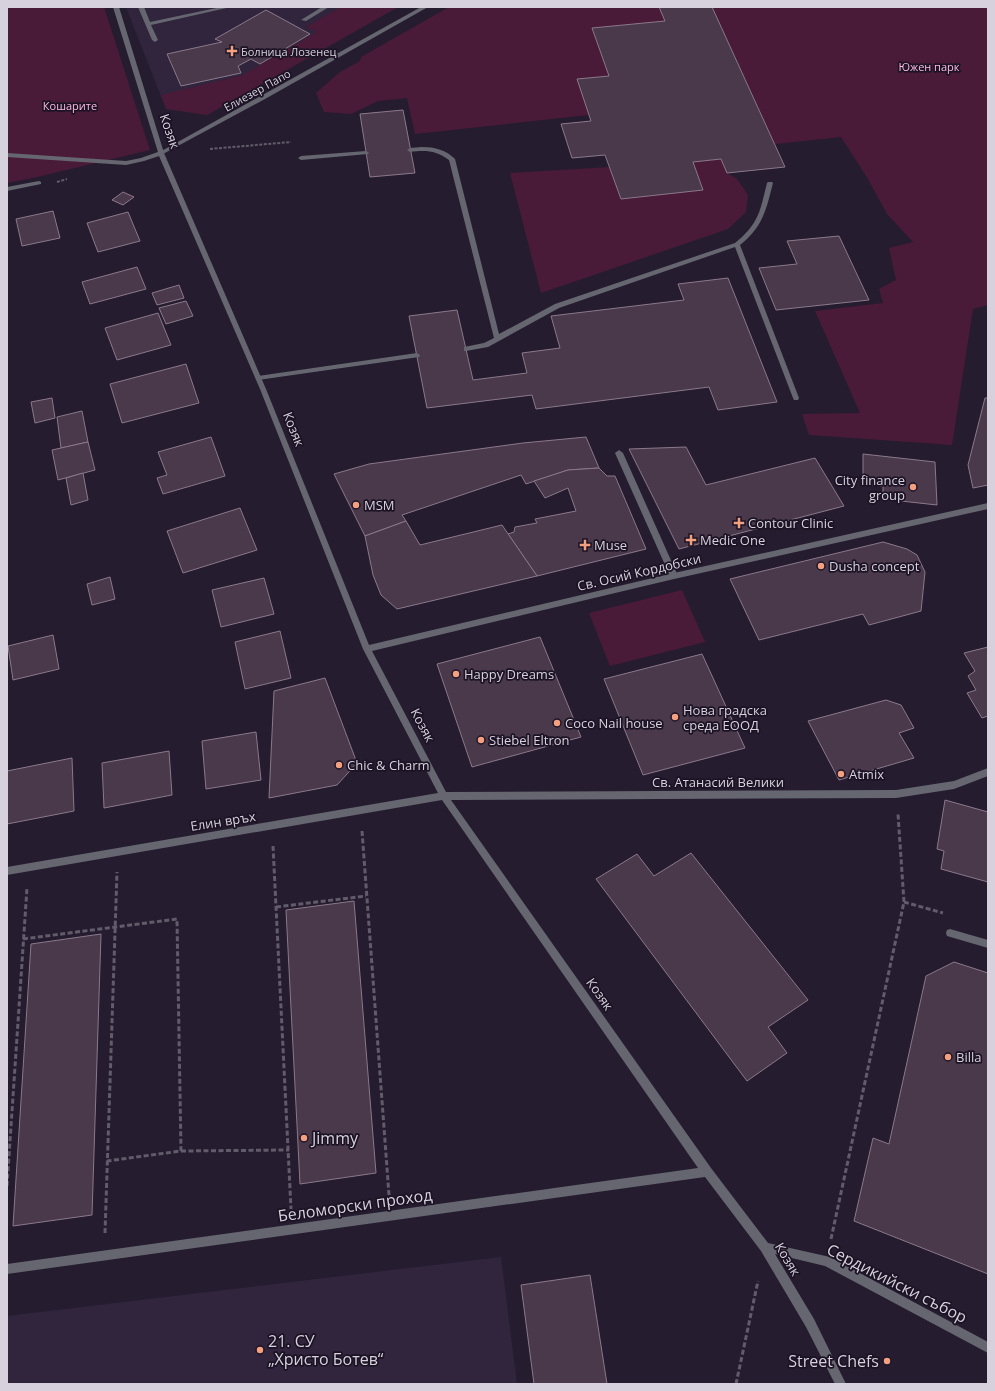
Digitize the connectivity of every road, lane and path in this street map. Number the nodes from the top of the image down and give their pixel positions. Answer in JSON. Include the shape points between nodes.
{"nodes":[{"id":1,"x":116,"y":7,"type":"edge"},
{"id":2,"x":141,"y":7,"type":"edge"},
{"id":3,"x":228,"y":7,"type":"edge"},
{"id":4,"x":326,"y":7,"type":"edge"},
{"id":5,"x":425,"y":7,"type":"edge"},
{"id":6,"x":304,"y":20,"type":"dead end"},
{"id":7,"x":148,"y":24,"type":"junction"},
{"id":8,"x":155,"y":40,"type":"dead end"},
{"id":9,"x":298,"y":141,"type":"dead end"},
{"id":10,"x":206,"y":149,"type":"dead end"},
{"id":11,"x":410,"y":150,"type":"dead end"},
{"id":12,"x":162,"y":153,"type":"junction"},
{"id":13,"x":366,"y":153,"type":"dead end"},
{"id":14,"x":7,"y":155,"type":"edge"},
{"id":15,"x":301,"y":158,"type":"dead end"},
{"id":16,"x":39,"y":183,"type":"dead end"},
{"id":17,"x":770,"y":184,"type":"dead end"},
{"id":18,"x":7,"y":189,"type":"edge"},
{"id":19,"x":737,"y":244,"type":"junction"},
{"id":20,"x":497,"y":338,"type":"junction"},
{"id":21,"x":466,"y":349,"type":"dead end"},
{"id":22,"x":417,"y":355,"type":"dead end"},
{"id":23,"x":258,"y":378,"type":"junction"},
{"id":24,"x":796,"y":398,"type":"dead end"},
{"id":25,"x":618,"y":453,"type":"dead end"},
{"id":26,"x":988,"y":506,"type":"edge"},
{"id":27,"x":674,"y":576,"type":"junction"},
{"id":28,"x":367,"y":649,"type":"junction"},
{"id":29,"x":988,"y":772,"type":"edge"},
{"id":30,"x":896,"y":794,"type":"junction"},
{"id":31,"x":444,"y":796,"type":"junction"},
{"id":32,"x":361,"y":810,"type":"junction"},
{"id":33,"x":272,"y":826,"type":"junction"},
{"id":34,"x":28,"y":867,"type":"junction"},
{"id":35,"x":7,"y":871,"type":"edge"},
{"id":36,"x":116,"y":891,"type":"dead end"},
{"id":37,"x":366,"y":896,"type":"junction"},
{"id":38,"x":276,"y":907,"type":"junction"},
{"id":39,"x":115,"y":927,"type":"junction"},
{"id":40,"x":950,"y":933,"type":"dead end"},
{"id":41,"x":24,"y":940,"type":"junction"},
{"id":42,"x":988,"y":944,"type":"edge"},
{"id":43,"x":289,"y":1150,"type":"junction"},
{"id":44,"x":181,"y":1151,"type":"junction"},
{"id":45,"x":107,"y":1161,"type":"junction"},
{"id":46,"x":707,"y":1172,"type":"junction"},
{"id":47,"x":7,"y":1186,"type":"edge"},
{"id":48,"x":390,"y":1216,"type":"junction"},
{"id":49,"x":105,"y":1224,"type":"dead end"},
{"id":50,"x":292,"y":1229,"type":"junction"},
{"id":51,"x":765,"y":1247,"type":"junction"},
{"id":52,"x":826,"y":1261,"type":"junction"},
{"id":53,"x":7,"y":1269,"type":"edge"},
{"id":54,"x":988,"y":1348,"type":"edge"},
{"id":55,"x":736,"y":1384,"type":"edge"},
{"id":56,"x":841,"y":1384,"type":"edge"}],
"edges":[{"from":1,"to":12,"type":"street","name":"Козяк"},
{"from":2,"to":7,"type":"street"},
{"from":3,"to":7,"type":"street"},
{"from":4,"to":6,"type":"street"},
{"from":5,"to":12,"type":"street","name":"Елиезер Папо"},
{"from":7,"to":8,"type":"street"},
{"from":9,"to":10,"type":"path"},
{"from":11,"to":20,"type":"street","via":[[442,151],[452,159]]},
{"from":12,"to":14,"type":"street","name":"Елиезер Папо","via":[[126,163]]},
{"from":12,"to":23,"type":"street","name":"Козяк"},
{"from":13,"to":15,"type":"street"},
{"from":16,"to":18,"type":"street"},
{"from":17,"to":19,"type":"street","via":[[759,224],[750,235]]},
{"from":19,"to":20,"type":"street","via":[[557,306]]},
{"from":19,"to":24,"type":"street"},
{"from":20,"to":21,"type":"street","via":[[486,346]]},
{"from":22,"to":23,"type":"street"},
{"from":23,"to":28,"type":"street","name":"Козяк"},
{"from":25,"to":27,"type":"street"},
{"from":26,"to":27,"type":"street","name":"Св. Осий Кордобски"},
{"from":27,"to":28,"type":"street","name":"Св. Осий Кордобски"},
{"from":28,"to":31,"type":"street","name":"Козяк"},
{"from":29,"to":30,"type":"street","name":"Св. Атанасий Велики","via":[[954,785]]},
{"from":30,"to":31,"type":"street","name":"Св. Атанасий Велики"},
{"from":30,"to":52,"type":"path","via":[[904,902]]},
{"from":31,"to":32,"type":"street","name":"Елин връх"},
{"from":31,"to":46,"type":"street","name":"Козяк"},
{"from":32,"to":33,"type":"street","name":"Елин връх"},
{"from":32,"to":37,"type":"path"},
{"from":33,"to":34,"type":"street","name":"Елин връх"},
{"from":33,"to":38,"type":"path"},
{"from":34,"to":35,"type":"street","name":"Елин връх"},
{"from":34,"to":41,"type":"path"},
{"from":36,"to":39,"type":"path"},
{"from":37,"to":38,"type":"path"},
{"from":37,"to":48,"type":"path"},
{"from":38,"to":43,"type":"path"},
{"from":39,"to":41,"type":"path"},
{"from":39,"to":44,"type":"path","via":[[177,919]]},
{"from":39,"to":45,"type":"path"},
{"from":40,"to":42,"type":"street"},
{"from":41,"to":47,"type":"path"},
{"from":43,"to":44,"type":"path"},
{"from":43,"to":50,"type":"path"},
{"from":44,"to":45,"type":"path"},
{"from":45,"to":49,"type":"path"},
{"from":46,"to":48,"type":"street","name":"Беломорски проход"},
{"from":46,"to":51,"type":"street","name":"Козяк"},
{"from":48,"to":50,"type":"street","name":"Беломорски проход"},
{"from":50,"to":53,"type":"street","name":"Беломорски проход"},
{"from":51,"to":52,"type":"street","name":"Сердикийски събор"},
{"from":51,"to":55,"type":"path"},
{"from":51,"to":56,"type":"street","name":"Козяк","via":[[810,1323]]},
{"from":52,"to":54,"type":"street","name":"Сердикийски събор"}]}
